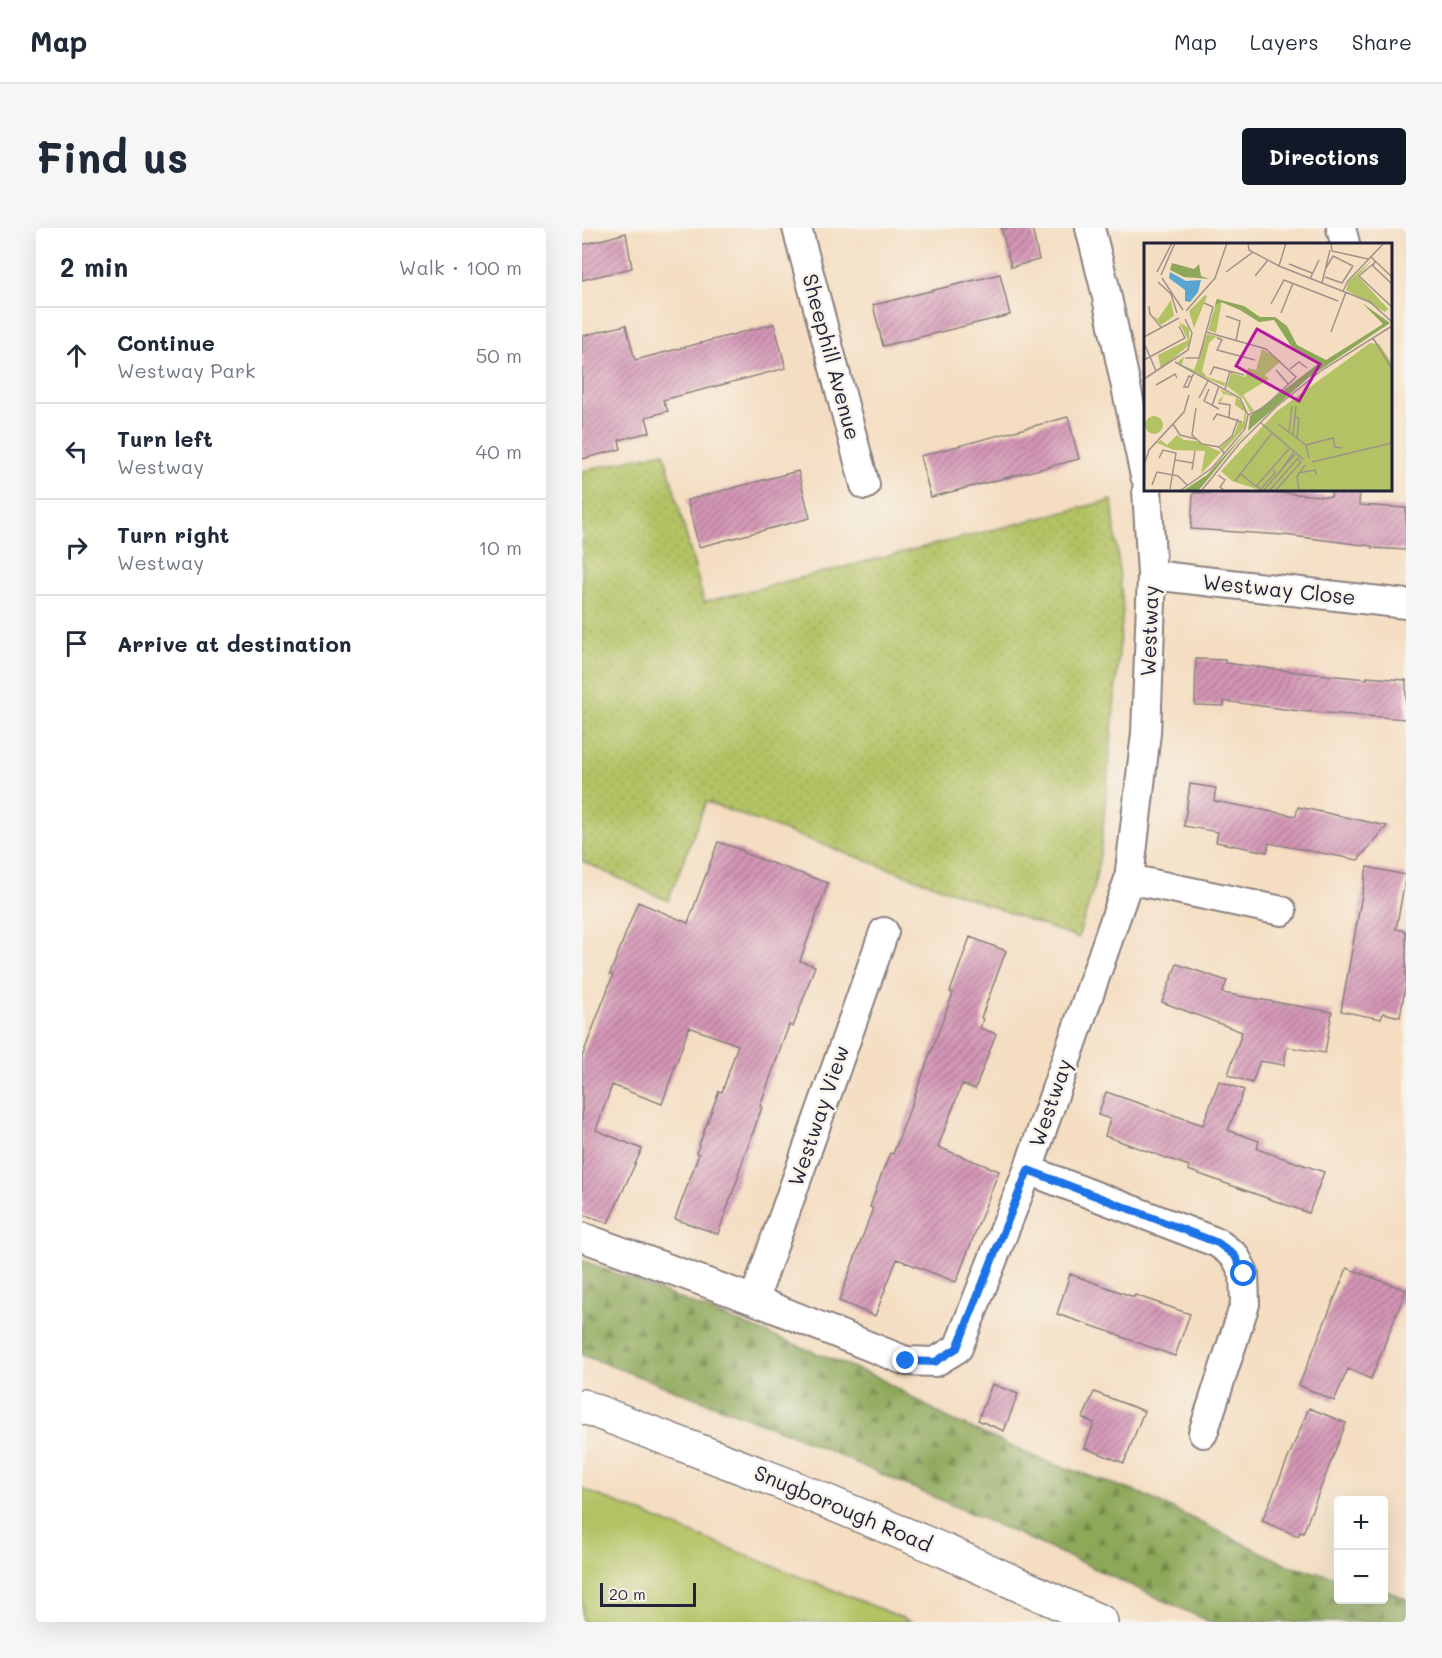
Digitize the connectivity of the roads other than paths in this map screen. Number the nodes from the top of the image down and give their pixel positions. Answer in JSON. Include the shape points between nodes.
{"nodes":[{"id":1,"x":797,"y":228,"type":"edge"},
{"id":2,"x":1090,"y":228,"type":"edge"},
{"id":3,"x":1144,"y":471,"type":"edge"},
{"id":4,"x":865,"y":485,"type":"dead end"},
{"id":5,"x":1147,"y":490,"type":"edge"},
{"id":6,"x":1152,"y":575,"type":"junction"},
{"id":7,"x":1406,"y":604,"type":"edge"},
{"id":8,"x":1129,"y":879,"type":"junction"},
{"id":9,"x":1282,"y":911,"type":"dead end"},
{"id":10,"x":884,"y":932,"type":"dead end"},
{"id":11,"x":1028,"y":1170,"type":"junction"},
{"id":12,"x":582,"y":1237,"type":"edge"},
{"id":13,"x":754,"y":1300,"type":"junction"},
{"id":14,"x":582,"y":1406,"type":"edge"},
{"id":15,"x":1203,"y":1433,"type":"dead end"},
{"id":16,"x":1101,"y":1622,"type":"edge"}],
"edges":[{"from":1,"to":4,"type":"street","name":"Sheephill Avenue"},
{"from":2,"to":3,"type":"street"},
{"from":5,"to":6,"type":"street","name":"Westway"},
{"from":6,"to":7,"type":"street","name":"Westway Close"},
{"from":6,"to":8,"type":"street","name":"Westway","via":[[1146,733]]},
{"from":8,"to":9,"type":"street"},
{"from":8,"to":11,"type":"street","name":"Westway"},
{"from":10,"to":13,"type":"street","name":"Westway View"},
{"from":11,"to":13,"type":"street","name":"Westway","via":[[957,1348],[935,1362],[906,1361]]},
{"from":11,"to":15,"type":"street","via":[[1218,1243],[1235,1256],[1244,1274],[1245,1304]]},
{"from":12,"to":13,"type":"street","name":"Westway"},
{"from":14,"to":16,"type":"main road","name":"Snugborough Road","via":[[785,1484]]}]}
